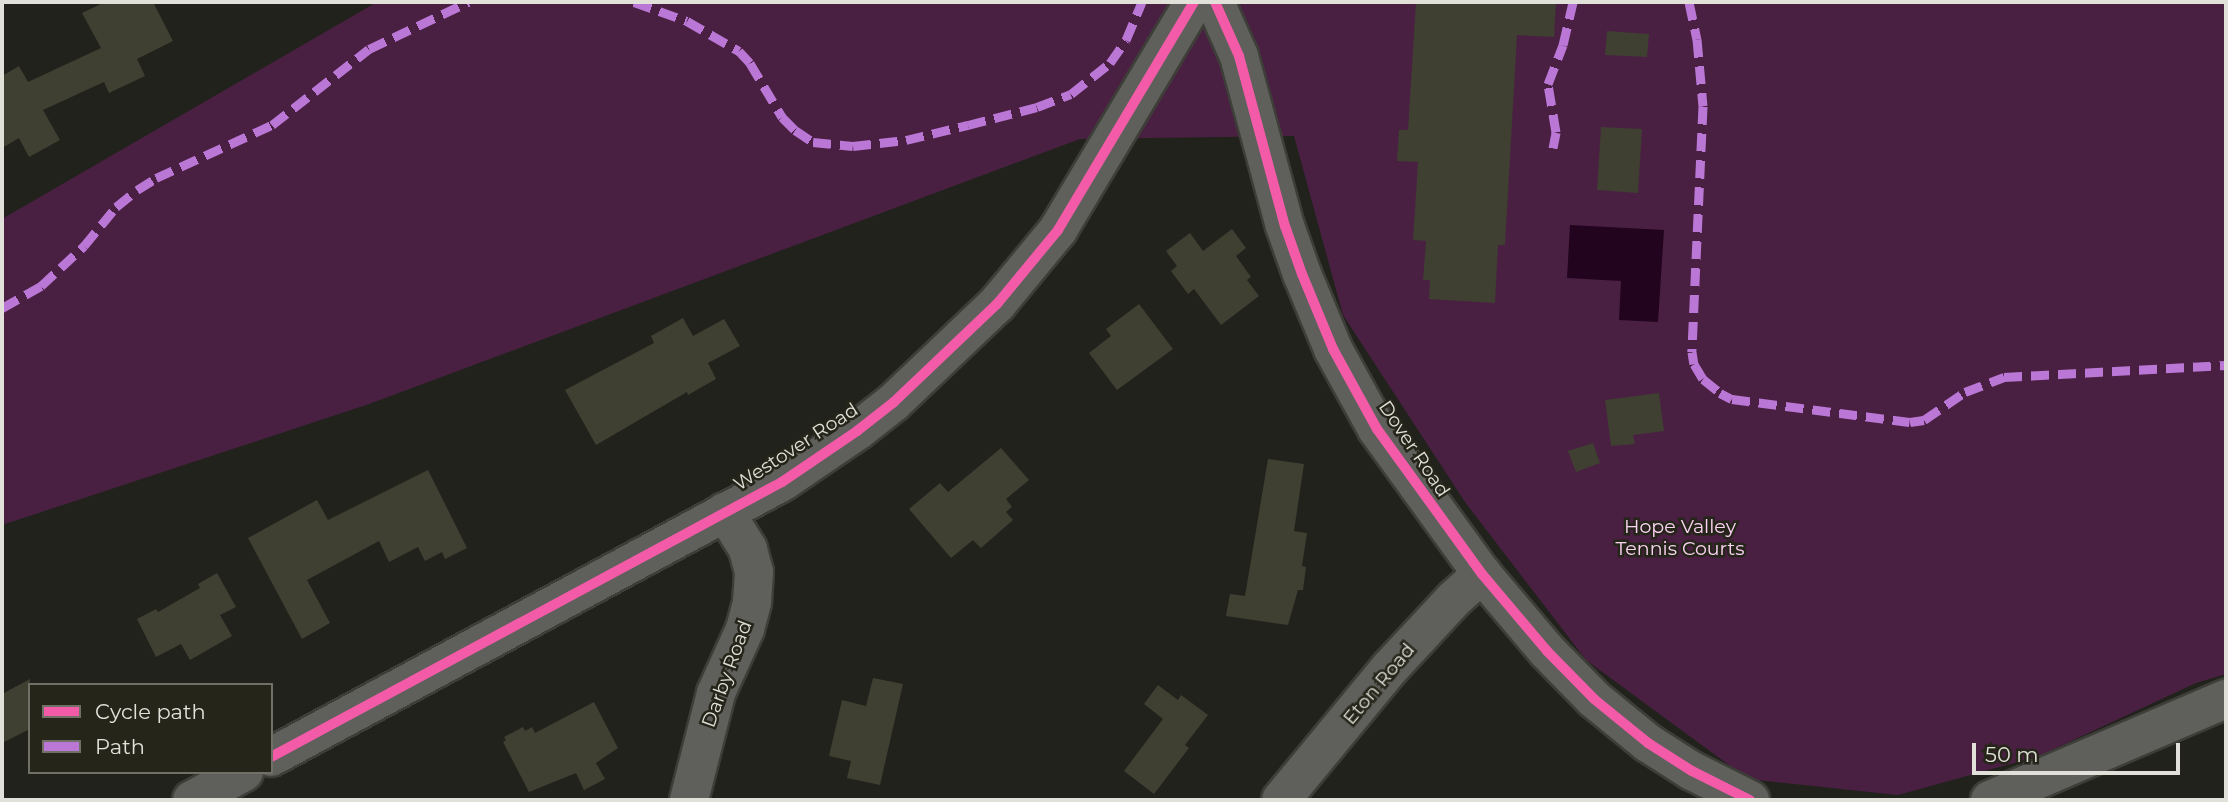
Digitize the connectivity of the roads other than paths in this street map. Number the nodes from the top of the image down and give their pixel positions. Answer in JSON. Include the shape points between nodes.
{"nodes":[{"id":1,"x":1194,"y":2,"type":"edge"},
{"id":2,"x":1215,"y":2,"type":"edge"},
{"id":3,"x":725,"y":512,"type":"junction"},
{"id":4,"x":1482,"y":575,"type":"junction"},
{"id":5,"x":2226,"y":699,"type":"edge"},
{"id":6,"x":273,"y":756,"type":"edge"},
{"id":7,"x":240,"y":774,"type":"edge"},
{"id":8,"x":2036,"y":791,"type":"edge"},
{"id":9,"x":192,"y":800,"type":"edge"},
{"id":10,"x":689,"y":800,"type":"edge"},
{"id":11,"x":1281,"y":800,"type":"edge"},
{"id":12,"x":1750,"y":800,"type":"edge"},
{"id":13,"x":1990,"y":800,"type":"edge"}],
"edges":[{"from":1,"to":3,"type":"street","name":"Westover Road","via":[[1058,230],[997,304],[857,431],[782,482]]},
{"from":2,"to":4,"type":"street","name":"Dover Road","via":[[1239,56],[1285,226],[1333,349],[1377,429]]},
{"from":3,"to":6,"type":"street","name":"Westover Road"},
{"from":3,"to":10,"type":"street","name":"Darby Road","via":[[748,549],[754,572],[752,602],[716,693]]},
{"from":4,"to":11,"type":"street","name":"Eton Road","via":[[1389,669]]},
{"from":4,"to":12,"type":"street","name":"Dover Road","via":[[1594,699],[1648,743]]},
{"from":5,"to":8,"type":"street","via":[[2124,740]]},
{"from":7,"to":9,"type":"street"},
{"from":8,"to":13,"type":"street"}]}
